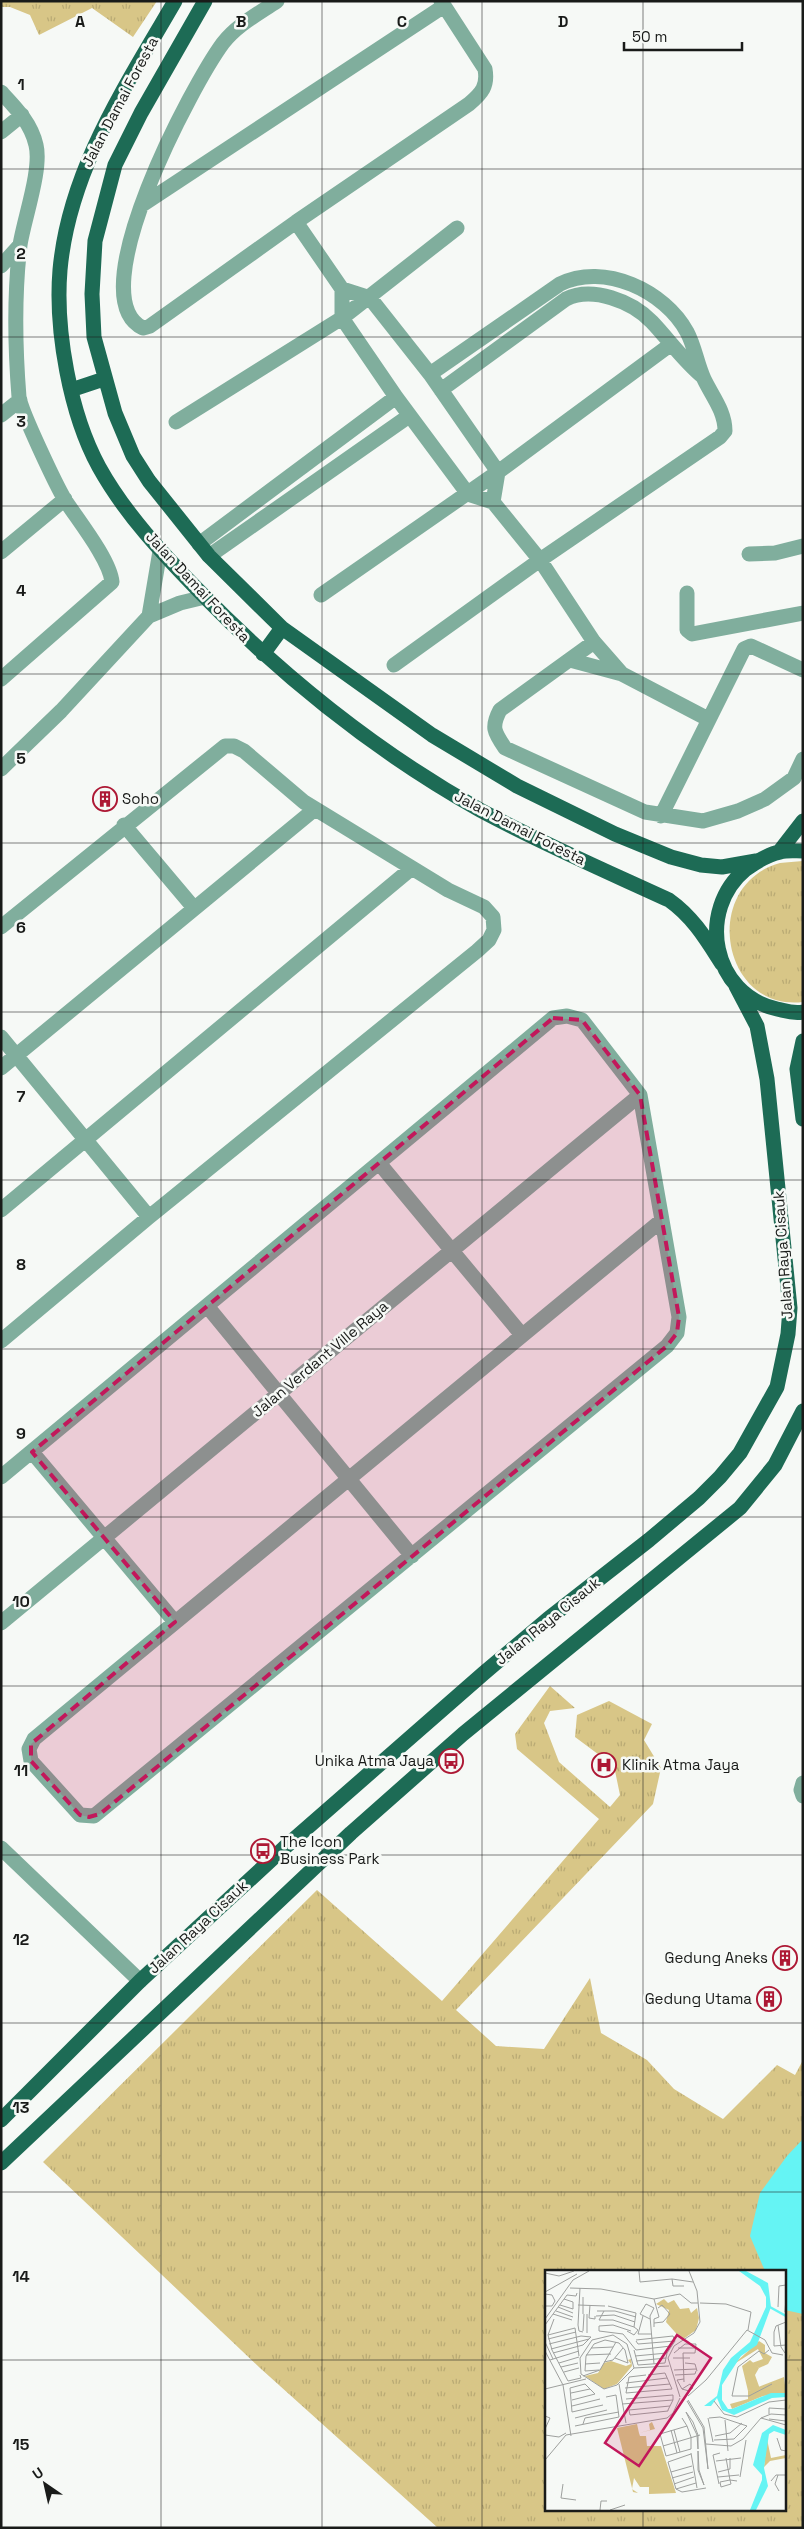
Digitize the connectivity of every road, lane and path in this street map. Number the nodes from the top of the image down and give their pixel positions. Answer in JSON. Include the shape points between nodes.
{"nodes":[{"id":1,"x":175,"y":1,"type":"edge"},
{"id":2,"x":205,"y":1,"type":"edge"},
{"id":3,"x":277,"y":1,"type":"edge"},
{"id":4,"x":443,"y":4,"type":"edge"},
{"id":5,"x":1,"y":92,"type":"edge"},
{"id":6,"x":22,"y":115,"type":"junction"},
{"id":7,"x":1,"y":132,"type":"edge"},
{"id":8,"x":142,"y":205,"type":"junction"},
{"id":9,"x":296,"y":222,"type":"junction"},
{"id":10,"x":457,"y":228,"type":"dead end"},
{"id":11,"x":20,"y":245,"type":"junction"},
{"id":12,"x":1,"y":266,"type":"edge"},
{"id":13,"x":560,"y":284,"type":"junction"},
{"id":14,"x":342,"y":289,"type":"junction"},
{"id":15,"x":370,"y":298,"type":"junction"},
{"id":16,"x":566,"y":299,"type":"junction"},
{"id":17,"x":8,"y":308,"type":"edge"},
{"id":18,"x":342,"y":318,"type":"junction"},
{"id":19,"x":670,"y":345,"type":"junction"},
{"id":20,"x":430,"y":374,"type":"junction"},
{"id":21,"x":702,"y":376,"type":"junction"},
{"id":22,"x":104,"y":378,"type":"junction"},
{"id":23,"x":71,"y":390,"type":"junction"},
{"id":24,"x":441,"y":390,"type":"junction"},
{"id":25,"x":396,"y":397,"type":"junction"},
{"id":26,"x":20,"y":400,"type":"junction"},
{"id":27,"x":1,"y":415,"type":"edge"},
{"id":28,"x":409,"y":416,"type":"junction"},
{"id":29,"x":176,"y":422,"type":"dead end"},
{"id":30,"x":498,"y":472,"type":"junction"},
{"id":31,"x":468,"y":494,"type":"junction"},
{"id":32,"x":65,"y":499,"type":"junction"},
{"id":33,"x":493,"y":502,"type":"junction"},
{"id":34,"x":238,"y":514,"type":"junction"},
{"id":35,"x":248,"y":528,"type":"junction"},
{"id":36,"x":199,"y":544,"type":"junction"},
{"id":37,"x":803,"y":546,"type":"edge"},
{"id":38,"x":160,"y":551,"type":"junction"},
{"id":39,"x":1,"y":552,"type":"edge"},
{"id":40,"x":749,"y":554,"type":"dead end"},
{"id":41,"x":209,"y":556,"type":"junction"},
{"id":42,"x":540,"y":560,"type":"junction"},
{"id":43,"x":687,"y":593,"type":"dead end"},
{"id":44,"x":321,"y":596,"type":"dead end"},
{"id":45,"x":205,"y":597,"type":"junction"},
{"id":46,"x":803,"y":613,"type":"edge"},
{"id":47,"x":149,"y":616,"type":"junction"},
{"id":48,"x":282,"y":628,"type":"junction"},
{"id":49,"x":594,"y":642,"type":"junction"},
{"id":50,"x":263,"y":654,"type":"junction"},
{"id":51,"x":570,"y":660,"type":"junction"},
{"id":52,"x":394,"y":665,"type":"dead end"},
{"id":53,"x":803,"y":670,"type":"edge"},
{"id":54,"x":622,"y":674,"type":"junction"},
{"id":55,"x":1,"y":679,"type":"edge"},
{"id":56,"x":708,"y":719,"type":"junction"},
{"id":57,"x":803,"y":759,"type":"edge"},
{"id":58,"x":1,"y":769,"type":"edge"},
{"id":59,"x":315,"y":809,"type":"junction"},
{"id":60,"x":661,"y":816,"type":"junction"},
{"id":61,"x":803,"y":821,"type":"edge"},
{"id":62,"x":124,"y":825,"type":"junction"},
{"id":63,"x":803,"y":851,"type":"edge"},
{"id":64,"x":779,"y":852,"type":"junction"},
{"id":65,"x":756,"y":861,"type":"junction"},
{"id":66,"x":412,"y":868,"type":"junction"},
{"id":67,"x":194,"y":908,"type":"junction"},
{"id":68,"x":1,"y":927,"type":"edge"},
{"id":69,"x":722,"y":964,"type":"junction"},
{"id":70,"x":736,"y":986,"type":"junction"},
{"id":71,"x":803,"y":1012,"type":"edge"},
{"id":72,"x":1,"y":1037,"type":"edge"},
{"id":73,"x":803,"y":1041,"type":"edge"},
{"id":74,"x":17,"y":1054,"type":"junction"},
{"id":75,"x":1,"y":1068,"type":"edge"},
{"id":76,"x":640,"y":1095,"type":"junction"},
{"id":77,"x":803,"y":1119,"type":"edge"},
{"id":78,"x":86,"y":1140,"type":"junction"},
{"id":79,"x":379,"y":1163,"type":"junction"},
{"id":80,"x":1,"y":1210,"type":"edge"},
{"id":81,"x":149,"y":1217,"type":"junction"},
{"id":82,"x":662,"y":1220,"type":"junction"},
{"id":83,"x":453,"y":1250,"type":"junction"},
{"id":84,"x":207,"y":1306,"type":"junction"},
{"id":85,"x":522,"y":1335,"type":"junction"},
{"id":86,"x":1,"y":1341,"type":"edge"},
{"id":87,"x":279,"y":1393,"type":"junction"},
{"id":88,"x":803,"y":1411,"type":"edge"},
{"id":89,"x":32,"y":1452,"type":"junction"},
{"id":90,"x":1,"y":1477,"type":"edge"},
{"id":91,"x":348,"y":1479,"type":"junction"},
{"id":92,"x":104,"y":1538,"type":"junction"},
{"id":93,"x":412,"y":1556,"type":"junction"},
{"id":94,"x":175,"y":1622,"type":"junction"},
{"id":95,"x":1,"y":1623,"type":"edge"},
{"id":96,"x":803,"y":1783,"type":"edge"},
{"id":97,"x":803,"y":1796,"type":"edge"},
{"id":98,"x":1,"y":1848,"type":"edge"},
{"id":99,"x":140,"y":1981,"type":"junction"},
{"id":100,"x":1,"y":2120,"type":"edge"},
{"id":101,"x":1,"y":2163,"type":"edge"}],
"edges":[{"from":1,"to":23,"type":"main road","name":"Jalan Damai Foresta","via":[[89,155],[72,204],[60,270],[59,313]]},
{"from":2,"to":22,"type":"main road","name":"Jalan Damai Foresta","via":[[115,165],[95,241],[92,294],[94,337]]},
{"from":3,"to":8,"type":"street","via":[[240,25],[213,58],[157,164]]},
{"from":4,"to":8,"type":"street"},
{"from":4,"to":9,"type":"street","via":[[485,69],[485,87],[470,104]]},
{"from":5,"to":6,"type":"street"},
{"from":6,"to":7,"type":"street"},
{"from":6,"to":11,"type":"street","via":[[30,126],[37,147]]},
{"from":8,"to":9,"type":"street","via":[[132,231],[122,286],[127,308],[138,325],[144,328]]},
{"from":9,"to":14,"type":"street"},
{"from":10,"to":15,"type":"street"},
{"from":11,"to":12,"type":"street"},
{"from":11,"to":17,"type":"street"},
{"from":13,"to":16,"type":"street"},
{"from":13,"to":20,"type":"street"},
{"from":13,"to":21,"type":"street","via":[[571,278],[594,275],[634,286],[654,296],[686,331]]},
{"from":14,"to":15,"type":"street"},
{"from":14,"to":18,"type":"street"},
{"from":15,"to":18,"type":"street"},
{"from":15,"to":20,"type":"street"},
{"from":16,"to":19,"type":"street","via":[[588,293],[633,308],[651,321]]},
{"from":16,"to":24,"type":"street"},
{"from":17,"to":26,"type":"street"},
{"from":18,"to":25,"type":"street"},
{"from":18,"to":29,"type":"street"},
{"from":19,"to":21,"type":"street"},
{"from":19,"to":30,"type":"street"},
{"from":20,"to":24,"type":"street"},
{"from":21,"to":42,"type":"street","via":[[723,416],[724,431],[720,437]]},
{"from":22,"to":23,"type":"main road"},
{"from":22,"to":36,"type":"main road","name":"Jalan Damai Foresta","via":[[133,456],[170,510]]},
{"from":23,"to":38,"type":"main road","name":"Jalan Damai Foresta","via":[[98,465]]},
{"from":24,"to":30,"type":"street"},
{"from":25,"to":28,"type":"street"},
{"from":25,"to":34,"type":"street"},
{"from":26,"to":27,"type":"street"},
{"from":26,"to":32,"type":"street"},
{"from":28,"to":31,"type":"street"},
{"from":28,"to":35,"type":"street"},
{"from":30,"to":31,"type":"street"},
{"from":30,"to":33,"type":"street"},
{"from":31,"to":33,"type":"street"},
{"from":31,"to":44,"type":"street"},
{"from":32,"to":39,"type":"street"},
{"from":32,"to":55,"type":"street","via":[[110,574],[111,585]]},
{"from":33,"to":42,"type":"street"},
{"from":34,"to":35,"type":"street"},
{"from":34,"to":36,"type":"street"},
{"from":35,"to":41,"type":"street"},
{"from":36,"to":41,"type":"main road","name":"Jalan Damai Foresta"},
{"from":37,"to":40,"type":"street","via":[[775,553]]},
{"from":38,"to":45,"type":"main road","name":"Jalan Damai Foresta"},
{"from":38,"to":47,"type":"street"},
{"from":41,"to":48,"type":"main road","name":"Jalan Damai Foresta"},
{"from":42,"to":49,"type":"street"},
{"from":42,"to":52,"type":"street"},
{"from":43,"to":46,"type":"street","via":[[687,630],[690,633]]},
{"from":45,"to":47,"type":"street"},
{"from":45,"to":50,"type":"main road","name":"Jalan Damai Foresta"},
{"from":47,"to":58,"type":"street","via":[[61,711]]},
{"from":48,"to":50,"type":"main road"},
{"from":48,"to":65,"type":"main road","name":"Jalan Damai Foresta","via":[[432,735],[517,786],[615,834],[671,857],[722,867]]},
{"from":49,"to":51,"type":"street"},
{"from":49,"to":54,"type":"street"},
{"from":50,"to":69,"type":"main road","name":"Jalan Damai Foresta","via":[[337,717],[400,761],[481,810],[669,900],[697,924]]},
{"from":51,"to":54,"type":"street"},
{"from":51,"to":60,"type":"street","via":[[500,710],[494,722],[496,734],[505,748],[645,812]]},
{"from":53,"to":56,"type":"street","via":[[751,646],[744,649]]},
{"from":54,"to":56,"type":"street"},
{"from":56,"to":60,"type":"street"},
{"from":57,"to":60,"type":"street","via":[[794,778],[765,799],[738,811],[703,820]]},
{"from":59,"to":62,"type":"street","via":[[244,751],[225,746]]},
{"from":59,"to":66,"type":"street"},
{"from":59,"to":67,"type":"street"},
{"from":61,"to":64,"type":"main road"},
{"from":62,"to":67,"type":"street"},
{"from":62,"to":68,"type":"street"},
{"from":63,"to":64,"type":"main road"},
{"from":64,"to":65,"type":"main road"},
{"from":65,"to":69,"type":"main road","via":[[738,876],[724,895],[717,918],[716,941]]},
{"from":66,"to":78,"type":"street"},
{"from":66,"to":81,"type":"street","via":[[484,907],[493,916],[494,930],[489,940]]},
{"from":67,"to":74,"type":"street"},
{"from":69,"to":70,"type":"main road","name":"Jalan Damai Foresta"},
{"from":70,"to":71,"type":"main road","via":[[763,1006]]},
{"from":70,"to":99,"type":"main road","name":"Jalan Raya Cisauk","via":[[757,1026],[767,1079],[790,1308],[777,1387],[752,1433],[740,1453],[699,1498],[484,1673],[291,1842]]},
{"from":72,"to":74,"type":"street"},
{"from":73,"to":77,"type":"main road","via":[[797,1068]]},
{"from":74,"to":75,"type":"street"},
{"from":74,"to":78,"type":"street"},
{"from":76,"to":79,"type":"street","via":[[582,1020],[567,1016],[554,1018]]},
{"from":76,"to":82,"type":"street"},
{"from":76,"to":83,"type":"street","name":"Jalan Verdant Ville Raya"},
{"from":78,"to":80,"type":"street"},
{"from":78,"to":81,"type":"street"},
{"from":79,"to":83,"type":"street"},
{"from":79,"to":84,"type":"street"},
{"from":81,"to":86,"type":"street"},
{"from":82,"to":85,"type":"street"},
{"from":82,"to":93,"type":"street","via":[[679,1317],[677,1333],[667,1346]]},
{"from":83,"to":85,"type":"street"},
{"from":83,"to":87,"type":"street","name":"Jalan Verdant Ville Raya"},
{"from":84,"to":87,"type":"street"},
{"from":84,"to":89,"type":"street"},
{"from":85,"to":91,"type":"street"},
{"from":87,"to":91,"type":"street"},
{"from":87,"to":92,"type":"street","name":"Jalan Verdant Ville Raya"},
{"from":88,"to":101,"type":"main road","via":[[776,1465],[740,1508],[462,1734],[337,1846]]},
{"from":89,"to":90,"type":"street"},
{"from":89,"to":92,"type":"street"},
{"from":91,"to":93,"type":"street"},
{"from":91,"to":94,"type":"street"},
{"from":92,"to":94,"type":"street"},
{"from":92,"to":95,"type":"street","name":"Jalan Verdant Ville Raya"},
{"from":93,"to":94,"type":"street","via":[[100,1814],[84,1817],[31,1760],[31,1744],[34,1738]]},
{"from":96,"to":97,"type":"street"},
{"from":98,"to":99,"type":"street"},
{"from":99,"to":100,"type":"main road","name":"Jalan Raya Cisauk"}]}
